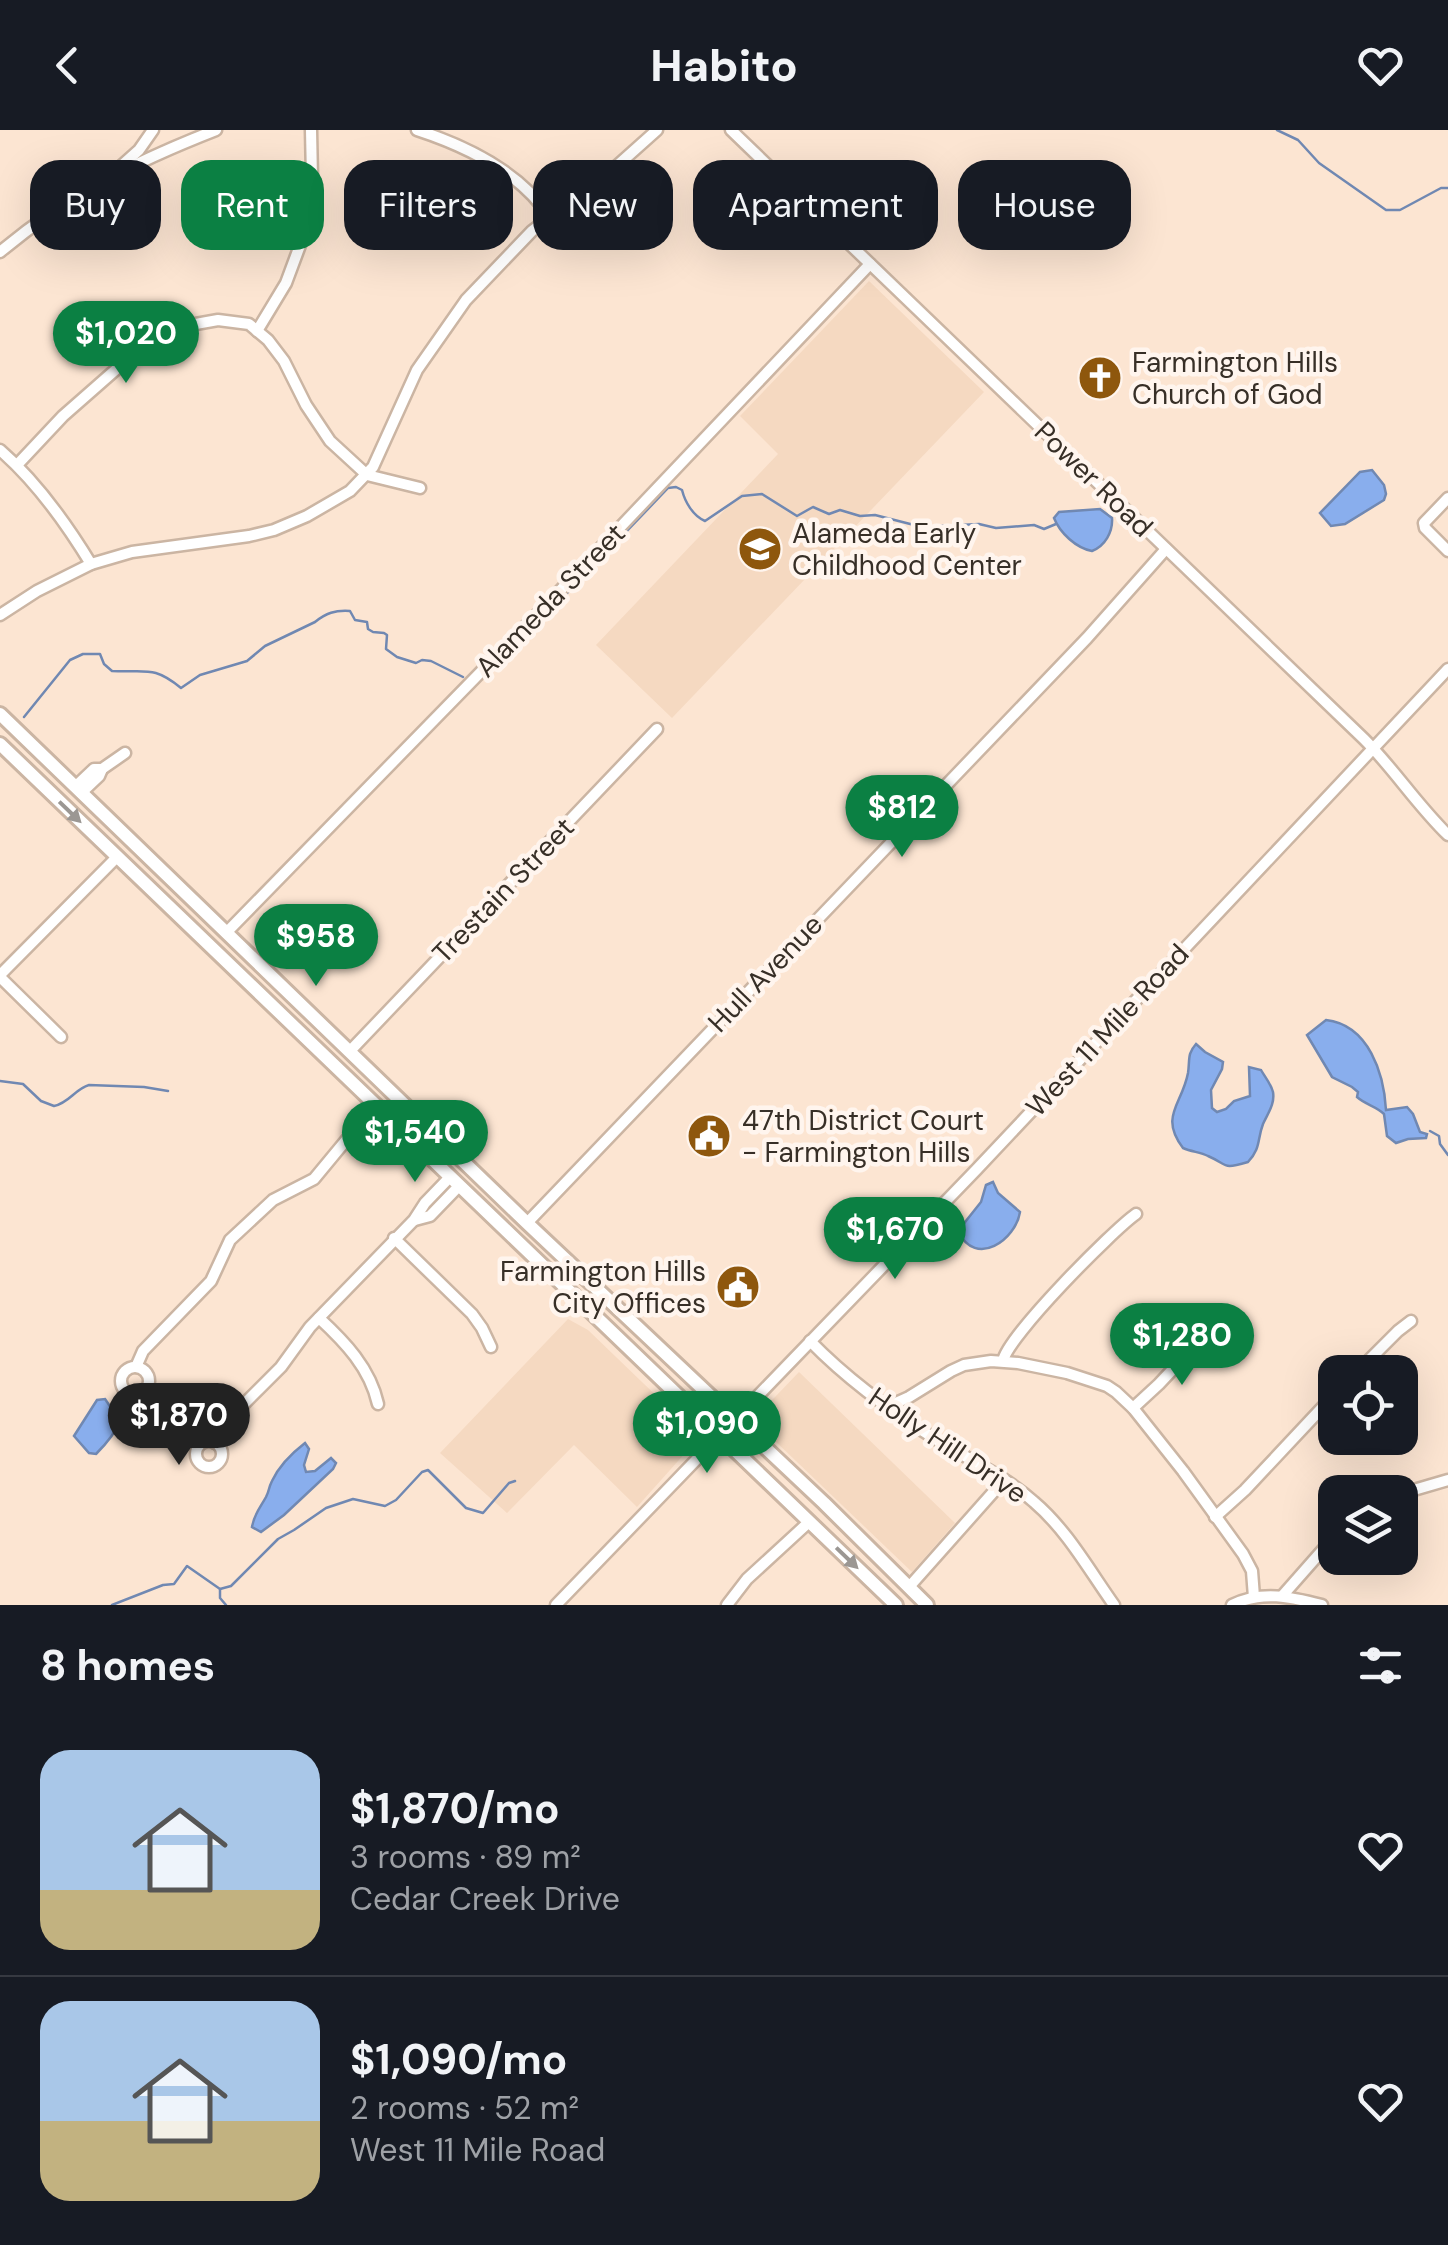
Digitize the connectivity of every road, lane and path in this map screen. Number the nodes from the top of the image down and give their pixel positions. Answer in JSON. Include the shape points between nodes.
{"nodes":[{"id":1,"x":153,"y":130,"type":"edge"},
{"id":2,"x":216,"y":130,"type":"edge"},
{"id":3,"x":311,"y":130,"type":"edge"},
{"id":4,"x":417,"y":130,"type":"edge"},
{"id":5,"x":656,"y":130,"type":"edge"},
{"id":6,"x":732,"y":130,"type":"edge"},
{"id":7,"x":127,"y":160,"type":"edge"},
{"id":8,"x":142,"y":160,"type":"edge"},
{"id":9,"x":623,"y":160,"type":"edge"},
{"id":10,"x":533,"y":196,"type":"edge"},
{"id":11,"x":30,"y":228,"type":"edge"},
{"id":12,"x":533,"y":232,"type":"edge"},
{"id":13,"x":0,"y":252,"type":"edge"},
{"id":14,"x":870,"y":264,"type":"junction"},
{"id":15,"x":257,"y":332,"type":"junction"},
{"id":16,"x":0,"y":450,"type":"edge"},
{"id":17,"x":17,"y":465,"type":"junction"},
{"id":18,"x":368,"y":475,"type":"junction"},
{"id":19,"x":420,"y":488,"type":"dead end"},
{"id":20,"x":1448,"y":498,"type":"edge"},
{"id":21,"x":1166,"y":549,"type":"junction"},
{"id":22,"x":1448,"y":551,"type":"edge"},
{"id":23,"x":91,"y":564,"type":"junction"},
{"id":24,"x":0,"y":615,"type":"edge"},
{"id":25,"x":1448,"y":669,"type":"edge"},
{"id":26,"x":0,"y":714,"type":"edge"},
{"id":27,"x":657,"y":729,"type":"dead end"},
{"id":28,"x":0,"y":735,"type":"edge"},
{"id":29,"x":0,"y":744,"type":"edge"},
{"id":30,"x":33,"y":746,"type":"junction"},
{"id":31,"x":1373,"y":748,"type":"junction"},
{"id":32,"x":125,"y":753,"type":"dead end"},
{"id":33,"x":78,"y":790,"type":"junction"},
{"id":34,"x":1448,"y":835,"type":"edge"},
{"id":35,"x":117,"y":857,"type":"junction"},
{"id":36,"x":175,"y":882,"type":"junction"},
{"id":37,"x":150,"y":888,"type":"junction"},
{"id":38,"x":226,"y":933,"type":"junction"},
{"id":39,"x":228,"y":963,"type":"junction"},
{"id":40,"x":0,"y":976,"type":"edge"},
{"id":41,"x":313,"y":1016,"type":"junction"},
{"id":42,"x":61,"y":1037,"type":"dead end"},
{"id":43,"x":350,"y":1051,"type":"junction"},
{"id":44,"x":396,"y":1095,"type":"junction"},
{"id":45,"x":373,"y":1103,"type":"junction"},
{"id":46,"x":451,"y":1178,"type":"junction"},
{"id":47,"x":1136,"y":1214,"type":"dead end"},
{"id":48,"x":527,"y":1223,"type":"junction"},
{"id":49,"x":394,"y":1238,"type":"junction"},
{"id":50,"x":566,"y":1258,"type":"junction"},
{"id":51,"x":550,"y":1274,"type":"junction"},
{"id":52,"x":588,"y":1279,"type":"junction"},
{"id":53,"x":566,"y":1288,"type":"junction"},
{"id":54,"x":319,"y":1318,"type":"junction"},
{"id":55,"x":1411,"y":1321,"type":"dead end"},
{"id":56,"x":1204,"y":1336,"type":"dead end"},
{"id":57,"x":810,"y":1342,"type":"junction"},
{"id":58,"x":491,"y":1346,"type":"dead end"},
{"id":59,"x":1374,"y":1355,"type":"edge"},
{"id":60,"x":1003,"y":1361,"type":"junction"},
{"id":61,"x":136,"y":1367,"type":"dead end"},
{"id":62,"x":712,"y":1398,"type":"junction"},
{"id":63,"x":378,"y":1404,"type":"dead end"},
{"id":64,"x":889,"y":1406,"type":"junction"},
{"id":65,"x":690,"y":1408,"type":"junction"},
{"id":66,"x":1132,"y":1408,"type":"junction"},
{"id":67,"x":1318,"y":1412,"type":"edge"},
{"id":68,"x":736,"y":1419,"type":"junction"},
{"id":69,"x":718,"y":1435,"type":"junction"},
{"id":70,"x":215,"y":1443,"type":"dead end"},
{"id":71,"x":764,"y":1446,"type":"junction"},
{"id":72,"x":739,"y":1456,"type":"junction"},
{"id":73,"x":1004,"y":1480,"type":"junction"},
{"id":74,"x":1448,"y":1480,"type":"edge"},
{"id":75,"x":1418,"y":1489,"type":"edge"},
{"id":76,"x":1216,"y":1517,"type":"junction"},
{"id":77,"x":809,"y":1522,"type":"junction"},
{"id":78,"x":1318,"y":1555,"type":"edge"},
{"id":79,"x":910,"y":1586,"type":"junction"},
{"id":80,"x":1283,"y":1595,"type":"junction"},
{"id":81,"x":1254,"y":1597,"type":"junction"},
{"id":82,"x":894,"y":1603,"type":"edge"},
{"id":83,"x":556,"y":1605,"type":"edge"},
{"id":84,"x":727,"y":1605,"type":"edge"},
{"id":85,"x":928,"y":1605,"type":"edge"},
{"id":86,"x":1114,"y":1605,"type":"edge"},
{"id":87,"x":1232,"y":1605,"type":"edge"},
{"id":88,"x":1322,"y":1605,"type":"edge"}],
"edges":[{"from":1,"to":7,"type":"street"},
{"from":2,"to":8,"type":"street"},
{"from":3,"to":15,"type":"street","via":[[302,240]]},
{"from":4,"to":10,"type":"street","via":[[468,150]]},
{"from":5,"to":9,"type":"street"},
{"from":6,"to":14,"type":"street","name":"Power Road"},
{"from":11,"to":13,"type":"street"},
{"from":12,"to":18,"type":"street","via":[[448,323],[417,370]]},
{"from":14,"to":21,"type":"street","name":"Power Road"},
{"from":14,"to":38,"type":"street","name":"Alameda Street"},
{"from":15,"to":17,"type":"street","via":[[218,320],[174,329],[105,377]]},
{"from":15,"to":18,"type":"street","via":[[284,360],[330,441]]},
{"from":16,"to":17,"type":"street"},
{"from":17,"to":23,"type":"street"},
{"from":18,"to":19,"type":"street"},
{"from":18,"to":23,"type":"street","via":[[331,503],[274,530]]},
{"from":20,"to":22,"type":"street","via":[[1424,523]]},
{"from":21,"to":31,"type":"street","name":"Power Road"},
{"from":21,"to":48,"type":"street","name":"Hull Avenue"},
{"from":23,"to":24,"type":"street"},
{"from":25,"to":31,"type":"street","name":"West 11 Mile Road"},
{"from":26,"to":30,"type":"main road"},
{"from":27,"to":43,"type":"street","name":"Trestain Street"},
{"from":28,"to":30,"type":"main road","via":[[22,754]]},
{"from":29,"to":35,"type":"main road","one_way":true},
{"from":30,"to":33,"type":"main road"},
{"from":31,"to":34,"type":"street","name":"Power Road"},
{"from":31,"to":57,"type":"street","name":"West 11 Mile Road"},
{"from":32,"to":33,"type":"street"},
{"from":33,"to":36,"type":"main road"},
{"from":35,"to":37,"type":"main road"},
{"from":35,"to":40,"type":"street"},
{"from":36,"to":37,"type":"main road","via":[[161,879]]},
{"from":36,"to":38,"type":"main road"},
{"from":37,"to":39,"type":"main road"},
{"from":38,"to":41,"type":"main road"},
{"from":39,"to":41,"type":"main road","via":[[298,1022]]},
{"from":39,"to":45,"type":"main road"},
{"from":40,"to":42,"type":"street"},
{"from":41,"to":43,"type":"main road"},
{"from":43,"to":44,"type":"main road"},
{"from":44,"to":45,"type":"main road","via":[[382,1094]]},
{"from":44,"to":48,"type":"main road"},
{"from":45,"to":46,"type":"main road"},
{"from":45,"to":61,"type":"street","via":[[314,1179],[273,1200],[230,1240],[210,1281]]},
{"from":46,"to":48,"type":"main road","via":[[470,1187],[516,1231],[522,1233]]},
{"from":46,"to":49,"type":"street","via":[[430,1216]]},
{"from":46,"to":51,"type":"main road"},
{"from":47,"to":60,"type":"street","via":[[1040,1311]]},
{"from":48,"to":50,"type":"main road"},
{"from":49,"to":54,"type":"street"},
{"from":49,"to":58,"type":"street","via":[[472,1314]]},
{"from":50,"to":51,"type":"main road"},
{"from":50,"to":52,"type":"main road"},
{"from":51,"to":53,"type":"main road"},
{"from":52,"to":53,"type":"main road"},
{"from":52,"to":62,"type":"main road"},
{"from":53,"to":65,"type":"main road"},
{"from":54,"to":63,"type":"street","via":[[364,1367]]},
{"from":54,"to":70,"type":"street","via":[[228,1419]]},
{"from":55,"to":59,"type":"street"},
{"from":56,"to":66,"type":"street"},
{"from":57,"to":64,"type":"street","name":"Holly Hill Drive"},
{"from":57,"to":68,"type":"street","name":"West 11 Mile Road"},
{"from":60,"to":64,"type":"street","via":[[964,1365]]},
{"from":60,"to":66,"type":"street","via":[[1093,1380]]},
{"from":62,"to":65,"type":"main road","via":[[704,1408]]},
{"from":62,"to":68,"type":"main road"},
{"from":64,"to":73,"type":"street","name":"Holly Hill Drive"},
{"from":65,"to":69,"type":"main road"},
{"from":66,"to":76,"type":"street"},
{"from":67,"to":76,"type":"street"},
{"from":68,"to":69,"type":"street","name":"West 11 Mile Road"},
{"from":68,"to":71,"type":"main road"},
{"from":69,"to":72,"type":"main road"},
{"from":69,"to":83,"type":"street","name":"West 11 Mile Road"},
{"from":71,"to":72,"type":"main road","via":[[754,1444]]},
{"from":71,"to":79,"type":"main road"},
{"from":72,"to":77,"type":"main road"},
{"from":73,"to":79,"type":"street"},
{"from":73,"to":86,"type":"street","name":"Holly Hill Drive","via":[[1053,1522]]},
{"from":74,"to":75,"type":"street"},
{"from":76,"to":81,"type":"street","via":[[1249,1564]]},
{"from":77,"to":82,"type":"main road","one_way":true},
{"from":77,"to":84,"type":"street"},
{"from":78,"to":80,"type":"street"},
{"from":79,"to":82,"type":"main road"},
{"from":79,"to":85,"type":"main road"},
{"from":80,"to":81,"type":"street"},
{"from":80,"to":88,"type":"street"},
{"from":81,"to":87,"type":"street"}]}
